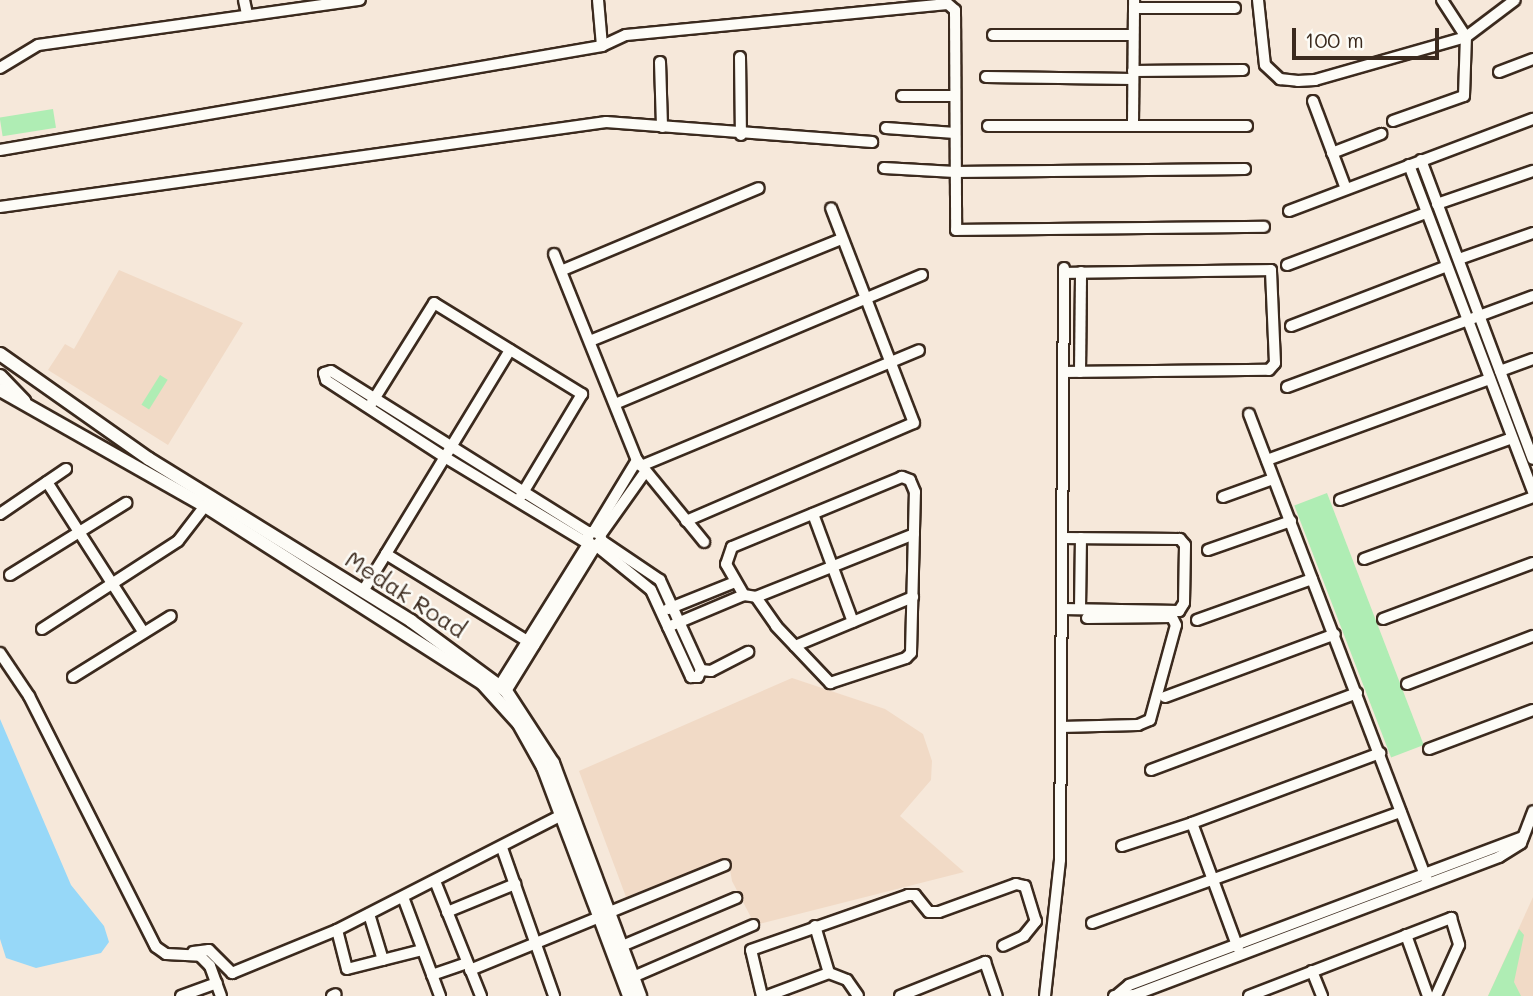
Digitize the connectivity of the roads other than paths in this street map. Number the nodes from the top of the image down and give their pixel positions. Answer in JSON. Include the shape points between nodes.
{"nodes":[{"id":1,"x":244,"y":0,"type":"edge"},
{"id":2,"x":360,"y":0,"type":"edge"},
{"id":3,"x":598,"y":0,"type":"edge"},
{"id":4,"x":1258,"y":0,"type":"edge"},
{"id":5,"x":1442,"y":0,"type":"edge"},
{"id":6,"x":1515,"y":0,"type":"edge"},
{"id":7,"x":1134,"y":4,"type":"edge"},
{"id":8,"x":1235,"y":8,"type":"dead end"},
{"id":9,"x":247,"y":14,"type":"junction"},
{"id":10,"x":993,"y":34,"type":"dead end"},
{"id":11,"x":1133,"y":35,"type":"junction"},
{"id":12,"x":1466,"y":37,"type":"junction"},
{"id":13,"x":602,"y":46,"type":"junction"},
{"id":14,"x":740,"y":57,"type":"dead end"},
{"id":15,"x":1533,"y":60,"type":"edge"},
{"id":16,"x":660,"y":62,"type":"dead end"},
{"id":17,"x":0,"y":68,"type":"edge"},
{"id":18,"x":1243,"y":70,"type":"dead end"},
{"id":19,"x":1499,"y":72,"type":"dead end"},
{"id":20,"x":1133,"y":75,"type":"junction"},
{"id":21,"x":986,"y":77,"type":"dead end"},
{"id":22,"x":902,"y":96,"type":"dead end"},
{"id":23,"x":955,"y":96,"type":"junction"},
{"id":24,"x":1313,"y":101,"type":"dead end"},
{"id":25,"x":1533,"y":119,"type":"edge"},
{"id":26,"x":1393,"y":121,"type":"dead end"},
{"id":27,"x":1133,"y":124,"type":"junction"},
{"id":28,"x":988,"y":126,"type":"dead end"},
{"id":29,"x":1247,"y":126,"type":"dead end"},
{"id":30,"x":662,"y":127,"type":"junction"},
{"id":31,"x":886,"y":128,"type":"dead end"},
{"id":32,"x":955,"y":133,"type":"junction"},
{"id":33,"x":1381,"y":134,"type":"dead end"},
{"id":34,"x":741,"y":135,"type":"junction"},
{"id":35,"x":872,"y":142,"type":"dead end"},
{"id":36,"x":0,"y":150,"type":"edge"},
{"id":37,"x":1332,"y":153,"type":"junction"},
{"id":38,"x":1421,"y":160,"type":"junction"},
{"id":39,"x":1409,"y":165,"type":"junction"},
{"id":40,"x":884,"y":168,"type":"dead end"},
{"id":41,"x":1245,"y":169,"type":"dead end"},
{"id":42,"x":1533,"y":171,"type":"edge"},
{"id":43,"x":955,"y":172,"type":"junction"},
{"id":44,"x":759,"y":188,"type":"dead end"},
{"id":45,"x":1346,"y":189,"type":"junction"},
{"id":46,"x":1437,"y":204,"type":"junction"},
{"id":47,"x":0,"y":206,"type":"edge"},
{"id":48,"x":831,"y":208,"type":"dead end"},
{"id":49,"x":1289,"y":211,"type":"dead end"},
{"id":50,"x":1426,"y":213,"type":"junction"},
{"id":51,"x":1264,"y":228,"type":"dead end"},
{"id":52,"x":1533,"y":233,"type":"edge"},
{"id":53,"x":841,"y":239,"type":"junction"},
{"id":54,"x":554,"y":254,"type":"dead end"},
{"id":55,"x":1459,"y":260,"type":"junction"},
{"id":56,"x":1287,"y":265,"type":"dead end"},
{"id":57,"x":1447,"y":266,"type":"junction"},
{"id":58,"x":563,"y":270,"type":"junction"},
{"id":59,"x":1081,"y":272,"type":"junction"},
{"id":60,"x":922,"y":275,"type":"dead end"},
{"id":61,"x":1533,"y":296,"type":"edge"},
{"id":62,"x":865,"y":299,"type":"junction"},
{"id":63,"x":1480,"y":316,"type":"junction"},
{"id":64,"x":1467,"y":320,"type":"junction"},
{"id":65,"x":1291,"y":326,"type":"dead end"},
{"id":66,"x":590,"y":341,"type":"junction"},
{"id":67,"x":510,"y":350,"type":"junction"},
{"id":68,"x":919,"y":350,"type":"dead end"},
{"id":69,"x":0,"y":354,"type":"edge"},
{"id":70,"x":1533,"y":359,"type":"edge"},
{"id":71,"x":0,"y":360,"type":"edge"},
{"id":72,"x":890,"y":362,"type":"junction"},
{"id":73,"x":17,"y":364,"type":"junction"},
{"id":74,"x":1500,"y":371,"type":"junction"},
{"id":75,"x":1063,"y":372,"type":"junction"},
{"id":76,"x":1080,"y":372,"type":"junction"},
{"id":77,"x":1490,"y":379,"type":"junction"},
{"id":78,"x":3,"y":383,"type":"edge"},
{"id":79,"x":1287,"y":387,"type":"dead end"},
{"id":80,"x":615,"y":404,"type":"junction"},
{"id":81,"x":1249,"y":414,"type":"dead end"},
{"id":82,"x":1533,"y":424,"type":"edge"},
{"id":83,"x":1522,"y":428,"type":"junction"},
{"id":84,"x":1512,"y":438,"type":"junction"},
{"id":85,"x":449,"y":453,"type":"junction"},
{"id":86,"x":1533,"y":459,"type":"edge"},
{"id":87,"x":1267,"y":460,"type":"junction"},
{"id":88,"x":641,"y":466,"type":"junction"},
{"id":89,"x":66,"y":469,"type":"dead end"},
{"id":90,"x":1273,"y":479,"type":"junction"},
{"id":91,"x":47,"y":482,"type":"junction"},
{"id":92,"x":1533,"y":492,"type":"edge"},
{"id":93,"x":521,"y":497,"type":"junction"},
{"id":94,"x":1223,"y":497,"type":"dead end"},
{"id":95,"x":1533,"y":497,"type":"edge"},
{"id":96,"x":1340,"y":500,"type":"dead end"},
{"id":97,"x":127,"y":503,"type":"dead end"},
{"id":98,"x":205,"y":506,"type":"junction"},
{"id":99,"x":0,"y":514,"type":"edge"},
{"id":100,"x":813,"y":514,"type":"junction"},
{"id":101,"x":686,"y":521,"type":"junction"},
{"id":102,"x":1291,"y":521,"type":"junction"},
{"id":103,"x":79,"y":531,"type":"junction"},
{"id":104,"x":914,"y":534,"type":"junction"},
{"id":105,"x":1062,"y":538,"type":"junction"},
{"id":106,"x":1081,"y":538,"type":"junction"},
{"id":107,"x":594,"y":540,"type":"junction"},
{"id":108,"x":704,"y":542,"type":"dead end"},
{"id":109,"x":1208,"y":550,"type":"dead end"},
{"id":110,"x":386,"y":554,"type":"junction"},
{"id":111,"x":1364,"y":559,"type":"dead end"},
{"id":112,"x":1533,"y":563,"type":"edge"},
{"id":113,"x":833,"y":566,"type":"junction"},
{"id":114,"x":10,"y":575,"type":"dead end"},
{"id":115,"x":1312,"y":579,"type":"junction"},
{"id":116,"x":735,"y":582,"type":"junction"},
{"id":117,"x":112,"y":583,"type":"junction"},
{"id":118,"x":363,"y":591,"type":"junction"},
{"id":119,"x":744,"y":595,"type":"junction"},
{"id":120,"x":756,"y":597,"type":"junction"},
{"id":121,"x":912,"y":597,"type":"junction"},
{"id":122,"x":672,"y":607,"type":"junction"},
{"id":123,"x":1062,"y":609,"type":"junction"},
{"id":124,"x":661,"y":612,"type":"junction"},
{"id":125,"x":1084,"y":614,"type":"junction"},
{"id":126,"x":171,"y":616,"type":"dead end"},
{"id":127,"x":1383,"y":619,"type":"dead end"},
{"id":128,"x":1197,"y":620,"type":"dead end"},
{"id":129,"x":679,"y":622,"type":"junction"},
{"id":130,"x":853,"y":622,"type":"junction"},
{"id":131,"x":668,"y":628,"type":"junction"},
{"id":132,"x":42,"y":629,"type":"dead end"},
{"id":133,"x":144,"y":633,"type":"junction"},
{"id":134,"x":1335,"y":634,"type":"junction"},
{"id":135,"x":1533,"y":636,"type":"edge"},
{"id":136,"x":530,"y":642,"type":"junction"},
{"id":137,"x":795,"y":646,"type":"junction"},
{"id":138,"x":748,"y":652,"type":"dead end"},
{"id":139,"x":0,"y":653,"type":"edge"},
{"id":140,"x":701,"y":670,"type":"junction"},
{"id":141,"x":73,"y":677,"type":"dead end"},
{"id":142,"x":1407,"y":684,"type":"dead end"},
{"id":143,"x":503,"y":688,"type":"junction"},
{"id":144,"x":1357,"y":694,"type":"junction"},
{"id":145,"x":1165,"y":697,"type":"dead end"},
{"id":146,"x":1533,"y":710,"type":"edge"},
{"id":147,"x":1061,"y":727,"type":"junction"},
{"id":148,"x":1429,"y":749,"type":"dead end"},
{"id":149,"x":1380,"y":753,"type":"junction"},
{"id":150,"x":1151,"y":770,"type":"dead end"},
{"id":151,"x":1533,"y":811,"type":"edge"},
{"id":152,"x":1401,"y":812,"type":"junction"},
{"id":153,"x":562,"y":815,"type":"junction"},
{"id":154,"x":1192,"y":823,"type":"junction"},
{"id":155,"x":1122,"y":846,"type":"dead end"},
{"id":156,"x":502,"y":848,"type":"junction"},
{"id":157,"x":725,"y":865,"type":"dead end"},
{"id":158,"x":1426,"y":878,"type":"junction"},
{"id":159,"x":1214,"y":880,"type":"junction"},
{"id":160,"x":435,"y":881,"type":"junction"},
{"id":161,"x":515,"y":884,"type":"junction"},
{"id":162,"x":402,"y":897,"type":"junction"},
{"id":163,"x":736,"y":898,"type":"dead end"},
{"id":164,"x":447,"y":912,"type":"junction"},
{"id":165,"x":369,"y":914,"type":"junction"},
{"id":166,"x":604,"y":915,"type":"junction"},
{"id":167,"x":1092,"y":923,"type":"dead end"},
{"id":168,"x":753,"y":925,"type":"dead end"},
{"id":169,"x":815,"y":926,"type":"junction"},
{"id":170,"x":337,"y":930,"type":"junction"},
{"id":171,"x":1406,"y":935,"type":"junction"},
{"id":172,"x":536,"y":944,"type":"junction"},
{"id":173,"x":1237,"y":944,"type":"junction"},
{"id":174,"x":622,"y":946,"type":"junction"},
{"id":175,"x":1003,"y":946,"type":"dead end"},
{"id":176,"x":422,"y":950,"type":"junction"},
{"id":177,"x":192,"y":952,"type":"junction"},
{"id":178,"x":1241,"y":956,"type":"junction"},
{"id":179,"x":383,"y":960,"type":"junction"},
{"id":180,"x":469,"y":967,"type":"junction"},
{"id":181,"x":1312,"y":971,"type":"junction"},
{"id":182,"x":829,"y":973,"type":"junction"},
{"id":183,"x":432,"y":975,"type":"junction"},
{"id":184,"x":633,"y":977,"type":"junction"},
{"id":185,"x":217,"y":983,"type":"junction"},
{"id":186,"x":1116,"y":995,"type":"edge"},
{"id":187,"x":181,"y":996,"type":"edge"},
{"id":188,"x":222,"y":996,"type":"edge"},
{"id":189,"x":440,"y":996,"type":"edge"},
{"id":190,"x":481,"y":996,"type":"edge"},
{"id":191,"x":554,"y":996,"type":"edge"},
{"id":192,"x":629,"y":996,"type":"edge"},
{"id":193,"x":640,"y":996,"type":"edge"},
{"id":194,"x":762,"y":996,"type":"edge"},
{"id":195,"x":767,"y":996,"type":"edge"},
{"id":196,"x":858,"y":996,"type":"edge"},
{"id":197,"x":900,"y":996,"type":"edge"},
{"id":198,"x":998,"y":996,"type":"edge"},
{"id":199,"x":1045,"y":996,"type":"edge"},
{"id":200,"x":1249,"y":996,"type":"edge"},
{"id":201,"x":1322,"y":996,"type":"edge"},
{"id":202,"x":1428,"y":996,"type":"edge"},
{"id":203,"x":1436,"y":996,"type":"edge"}],
"edges":[{"from":1,"to":9,"type":"street"},
{"from":2,"to":9,"type":"street"},
{"from":3,"to":13,"type":"street"},
{"from":4,"to":12,"type":"street","via":[[1270,74],[1280,79],[1315,80]]},
{"from":5,"to":12,"type":"street"},
{"from":6,"to":12,"type":"street"},
{"from":7,"to":8,"type":"street"},
{"from":7,"to":11,"type":"street"},
{"from":9,"to":17,"type":"street","via":[[38,45]]},
{"from":10,"to":11,"type":"street"},
{"from":11,"to":20,"type":"street"},
{"from":12,"to":26,"type":"street","via":[[1464,96]]},
{"from":13,"to":23,"type":"street","via":[[626,35],[948,4],[955,10]]},
{"from":13,"to":36,"type":"street"},
{"from":14,"to":34,"type":"street"},
{"from":15,"to":19,"type":"street"},
{"from":16,"to":30,"type":"street"},
{"from":18,"to":20,"type":"street"},
{"from":20,"to":21,"type":"street"},
{"from":20,"to":27,"type":"street"},
{"from":22,"to":23,"type":"street"},
{"from":23,"to":32,"type":"street"},
{"from":24,"to":37,"type":"street"},
{"from":25,"to":38,"type":"street"},
{"from":27,"to":28,"type":"street"},
{"from":27,"to":29,"type":"street"},
{"from":30,"to":34,"type":"street"},
{"from":30,"to":47,"type":"street","via":[[606,122]]},
{"from":31,"to":32,"type":"street"},
{"from":32,"to":43,"type":"street"},
{"from":33,"to":37,"type":"street"},
{"from":34,"to":35,"type":"street"},
{"from":37,"to":45,"type":"street"},
{"from":38,"to":39,"type":"street"},
{"from":38,"to":46,"type":"street"},
{"from":39,"to":45,"type":"street"},
{"from":39,"to":50,"type":"street"},
{"from":40,"to":43,"type":"street"},
{"from":41,"to":43,"type":"street"},
{"from":42,"to":46,"type":"street"},
{"from":43,"to":51,"type":"street","via":[[956,230]]},
{"from":44,"to":58,"type":"street"},
{"from":45,"to":49,"type":"street"},
{"from":46,"to":55,"type":"street"},
{"from":48,"to":53,"type":"street"},
{"from":50,"to":56,"type":"street"},
{"from":50,"to":57,"type":"street"},
{"from":52,"to":55,"type":"street"},
{"from":53,"to":62,"type":"street"},
{"from":53,"to":66,"type":"street"},
{"from":54,"to":58,"type":"street"},
{"from":55,"to":63,"type":"street"},
{"from":57,"to":64,"type":"street"},
{"from":57,"to":65,"type":"street"},
{"from":58,"to":66,"type":"street"},
{"from":59,"to":75,"type":"street","via":[[1064,270]]},
{"from":59,"to":76,"type":"street"},
{"from":59,"to":76,"type":"street","via":[[1271,270],[1275,363],[1269,370]]},
{"from":60,"to":62,"type":"street"},
{"from":61,"to":63,"type":"street"},
{"from":62,"to":72,"type":"street"},
{"from":62,"to":80,"type":"street"},
{"from":63,"to":64,"type":"street"},
{"from":63,"to":74,"type":"street"},
{"from":64,"to":77,"type":"street"},
{"from":64,"to":79,"type":"street"},
{"from":66,"to":80,"type":"street"},
{"from":67,"to":85,"type":"street"},
{"from":67,"to":85,"type":"street","via":[[433,303],[372,403]]},
{"from":67,"to":93,"type":"street","via":[[582,394]]},
{"from":68,"to":72,"type":"street"},
{"from":69,"to":73,"type":"main road","name":"Medak Road"},
{"from":70,"to":74,"type":"street"},
{"from":71,"to":73,"type":"main road"},
{"from":72,"to":88,"type":"street"},
{"from":72,"to":101,"type":"street","via":[[914,419],[912,426]]},
{"from":73,"to":118,"type":"main road","name":"Medak Road","via":[[149,459]]},
{"from":74,"to":83,"type":"street"},
{"from":75,"to":76,"type":"street"},
{"from":75,"to":105,"type":"street"},
{"from":77,"to":84,"type":"street"},
{"from":77,"to":87,"type":"street"},
{"from":78,"to":98,"type":"main road","name":"Medak Road","via":[[30,407]]},
{"from":80,"to":88,"type":"street"},
{"from":81,"to":87,"type":"street"},
{"from":82,"to":83,"type":"street"},
{"from":83,"to":86,"type":"street"},
{"from":84,"to":92,"type":"street"},
{"from":84,"to":96,"type":"street"},
{"from":85,"to":93,"type":"street"},
{"from":85,"to":110,"type":"street"},
{"from":87,"to":90,"type":"street"},
{"from":88,"to":101,"type":"street"},
{"from":88,"to":107,"type":"street"},
{"from":89,"to":91,"type":"street"},
{"from":90,"to":94,"type":"street"},
{"from":90,"to":102,"type":"street"},
{"from":91,"to":99,"type":"street"},
{"from":91,"to":103,"type":"street"},
{"from":93,"to":107,"type":"street"},
{"from":95,"to":111,"type":"street"},
{"from":97,"to":103,"type":"street"},
{"from":98,"to":117,"type":"street","via":[[178,541]]},
{"from":98,"to":153,"type":"main road","name":"Medak Road","via":[[482,683],[531,743]]},
{"from":100,"to":104,"type":"street","via":[[906,478],[915,492]]},
{"from":100,"to":113,"type":"street"},
{"from":100,"to":116,"type":"street","via":[[732,547],[725,558]]},
{"from":101,"to":108,"type":"street"},
{"from":102,"to":109,"type":"street"},
{"from":102,"to":115,"type":"street"},
{"from":103,"to":114,"type":"street"},
{"from":103,"to":117,"type":"street"},
{"from":104,"to":113,"type":"street"},
{"from":104,"to":121,"type":"street"},
{"from":105,"to":106,"type":"street"},
{"from":105,"to":123,"type":"street"},
{"from":106,"to":125,"type":"street"},
{"from":106,"to":125,"type":"street","via":[[1180,539],[1185,545],[1184,603],[1179,611]]},
{"from":107,"to":122,"type":"street","via":[[660,580]]},
{"from":107,"to":124,"type":"street","via":[[651,590]]},
{"from":107,"to":136,"type":"street"},
{"from":110,"to":118,"type":"street"},
{"from":110,"to":136,"type":"street"},
{"from":112,"to":127,"type":"street"},
{"from":113,"to":120,"type":"street"},
{"from":113,"to":130,"type":"street"},
{"from":115,"to":128,"type":"street"},
{"from":115,"to":134,"type":"street"},
{"from":116,"to":119,"type":"street"},
{"from":116,"to":122,"type":"street"},
{"from":117,"to":132,"type":"street"},
{"from":117,"to":133,"type":"street"},
{"from":118,"to":143,"type":"main road","name":"Medak Road"},
{"from":119,"to":120,"type":"street"},
{"from":119,"to":129,"type":"street"},
{"from":120,"to":137,"type":"street"},
{"from":121,"to":130,"type":"street"},
{"from":121,"to":137,"type":"street","via":[[911,653],[906,659],[830,683]]},
{"from":122,"to":124,"type":"street"},
{"from":122,"to":129,"type":"street"},
{"from":123,"to":125,"type":"street"},
{"from":123,"to":147,"type":"street"},
{"from":124,"to":131,"type":"street"},
{"from":125,"to":147,"type":"street","via":[[1172,617],[1176,625],[1145,724]]},
{"from":126,"to":133,"type":"street"},
{"from":129,"to":131,"type":"street"},
{"from":129,"to":140,"type":"street"},
{"from":130,"to":137,"type":"street"},
{"from":131,"to":140,"type":"street","via":[[691,677],[698,677]]},
{"from":133,"to":141,"type":"street"},
{"from":134,"to":144,"type":"street"},
{"from":134,"to":145,"type":"street"},
{"from":135,"to":142,"type":"street"},
{"from":136,"to":143,"type":"street"},
{"from":138,"to":140,"type":"street","via":[[711,671]]},
{"from":139,"to":177,"type":"street","via":[[29,696],[156,947],[166,954]]},
{"from":143,"to":166,"type":"main road","name":"Medak Road","via":[[527,717],[553,763]]},
{"from":144,"to":149,"type":"street"},
{"from":144,"to":150,"type":"street"},
{"from":146,"to":148,"type":"street"},
{"from":147,"to":199,"type":"street","via":[[1059,874]]},
{"from":149,"to":152,"type":"street"},
{"from":149,"to":154,"type":"street"},
{"from":151,"to":158,"type":"street","via":[[1523,837]]},
{"from":152,"to":158,"type":"street"},
{"from":152,"to":159,"type":"street"},
{"from":153,"to":156,"type":"street"},
{"from":153,"to":166,"type":"main road","name":"Medak Road"},
{"from":154,"to":155,"type":"street"},
{"from":154,"to":159,"type":"street"},
{"from":156,"to":160,"type":"street"},
{"from":156,"to":161,"type":"street"},
{"from":157,"to":166,"type":"street"},
{"from":158,"to":173,"type":"street"},
{"from":158,"to":178,"type":"street"},
{"from":159,"to":167,"type":"street"},
{"from":159,"to":173,"type":"street"},
{"from":160,"to":162,"type":"street"},
{"from":160,"to":164,"type":"street"},
{"from":161,"to":164,"type":"street"},
{"from":161,"to":172,"type":"street"},
{"from":162,"to":165,"type":"street"},
{"from":162,"to":176,"type":"street"},
{"from":163,"to":174,"type":"street"},
{"from":164,"to":180,"type":"street"},
{"from":165,"to":170,"type":"street"},
{"from":165,"to":179,"type":"street"},
{"from":166,"to":172,"type":"street"},
{"from":166,"to":174,"type":"main road","name":"Medak Road"},
{"from":166,"to":192,"type":"main road","name":"Medak Road"},
{"from":168,"to":184,"type":"street"},
{"from":169,"to":175,"type":"street","via":[[908,895],[915,895],[929,912],[939,912],[1016,884],[1026,887],[1036,921],[1024,936]]},
{"from":169,"to":182,"type":"street"},
{"from":169,"to":194,"type":"street","via":[[751,950]]},
{"from":170,"to":177,"type":"street","via":[[232,972],[209,950]]},
{"from":170,"to":179,"type":"street","via":[[347,969]]},
{"from":171,"to":181,"type":"street"},
{"from":171,"to":202,"type":"street"},
{"from":171,"to":203,"type":"street","via":[[1451,918],[1459,945]]},
{"from":172,"to":180,"type":"street"},
{"from":172,"to":191,"type":"street"},
{"from":173,"to":178,"type":"street"},
{"from":173,"to":186,"type":"street","via":[[1129,985]]},
{"from":174,"to":184,"type":"main road","name":"Medak Road"},
{"from":176,"to":179,"type":"street"},
{"from":176,"to":183,"type":"street"},
{"from":177,"to":185,"type":"street","via":[[210,966]]},
{"from":178,"to":186,"type":"street","via":[[1134,995]]},
{"from":180,"to":183,"type":"street"},
{"from":180,"to":190,"type":"street"},
{"from":181,"to":200,"type":"street"},
{"from":181,"to":201,"type":"street"},
{"from":182,"to":195,"type":"street"},
{"from":182,"to":196,"type":"street","via":[[847,980]]},
{"from":183,"to":189,"type":"street"},
{"from":184,"to":193,"type":"main road","name":"Medak Road"},
{"from":185,"to":187,"type":"street"},
{"from":185,"to":188,"type":"street"},
{"from":197,"to":198,"type":"street","via":[[985,962]]}]}
